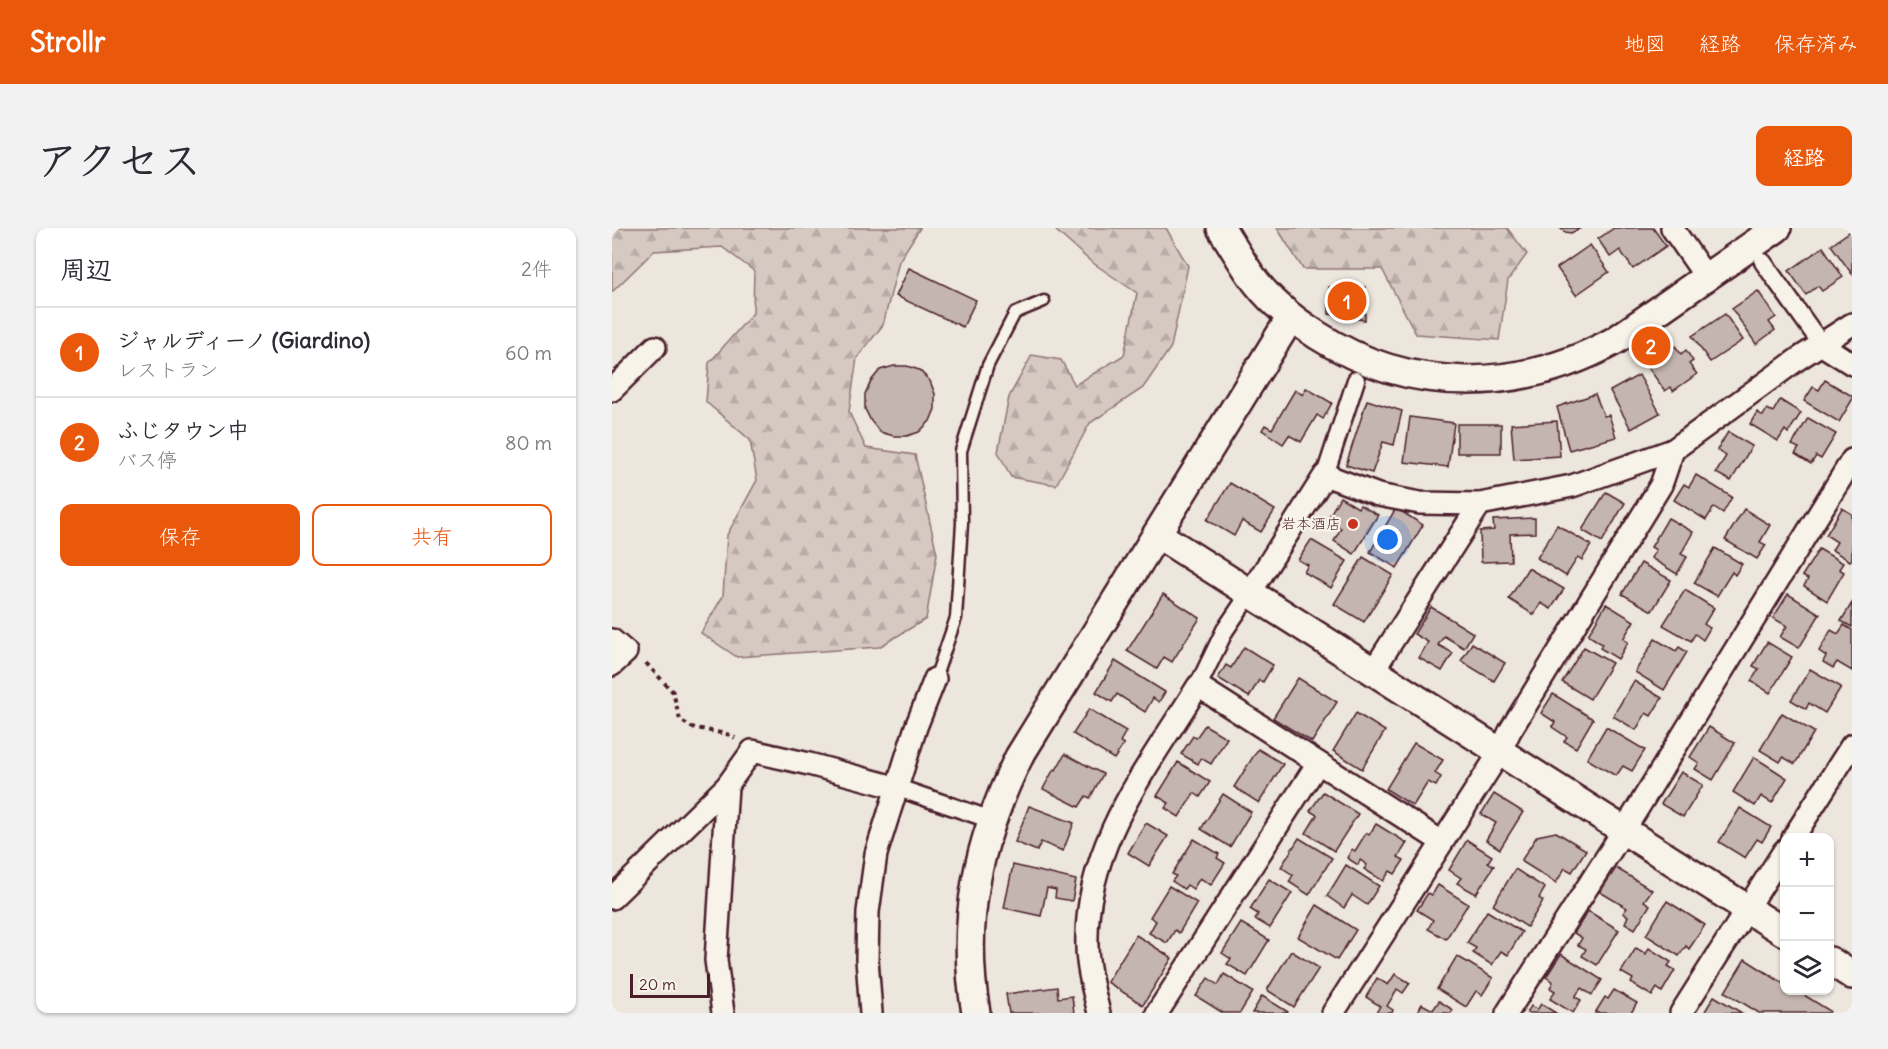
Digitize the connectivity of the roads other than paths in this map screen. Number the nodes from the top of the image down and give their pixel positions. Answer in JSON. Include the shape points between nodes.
{"nodes":[{"id":1,"x":1221,"y":228,"type":"edge"},
{"id":2,"x":1672,"y":228,"type":"edge"},
{"id":3,"x":1777,"y":228,"type":"edge"},
{"id":4,"x":1763,"y":262,"type":"dead end"},
{"id":5,"x":1706,"y":277,"type":"junction"},
{"id":6,"x":1044,"y":301,"type":"dead end"},
{"id":7,"x":1291,"y":317,"type":"junction"},
{"id":8,"x":1852,"y":324,"type":"edge"},
{"id":9,"x":1822,"y":345,"type":"junction"},
{"id":10,"x":656,"y":346,"type":"dead end"},
{"id":11,"x":1852,"y":364,"type":"edge"},
{"id":12,"x":1356,"y":380,"type":"dead end"},
{"id":13,"x":612,"y":390,"type":"edge"},
{"id":14,"x":1673,"y":450,"type":"junction"},
{"id":15,"x":1852,"y":460,"type":"edge"},
{"id":16,"x":1325,"y":475,"type":"junction"},
{"id":17,"x":1480,"y":504,"type":"junction"},
{"id":18,"x":1157,"y":534,"type":"junction"},
{"id":19,"x":1250,"y":593,"type":"junction"},
{"id":20,"x":612,"y":640,"type":"edge"},
{"id":21,"x":612,"y":665,"type":"edge"},
{"id":22,"x":1373,"y":671,"type":"junction"},
{"id":23,"x":935,"y":679,"type":"joint"},
{"id":24,"x":1198,"y":686,"type":"junction"},
{"id":25,"x":1852,"y":745,"type":"edge"},
{"id":26,"x":1500,"y":752,"type":"junction"},
{"id":27,"x":1318,"y":763,"type":"junction"},
{"id":28,"x":727,"y":786,"type":"junction"},
{"id":29,"x":898,"y":788,"type":"junction"},
{"id":30,"x":992,"y":820,"type":"junction"},
{"id":31,"x":1624,"y":830,"type":"junction"},
{"id":32,"x":1796,"y":833,"type":"edge"},
{"id":33,"x":1442,"y":842,"type":"junction"},
{"id":34,"x":1780,"y":859,"type":"edge"},
{"id":35,"x":612,"y":898,"type":"edge"},
{"id":36,"x":1748,"y":909,"type":"junction"},
{"id":37,"x":1780,"y":929,"type":"edge"},
{"id":38,"x":1834,"y":964,"type":"edge"},
{"id":39,"x":1852,"y":975,"type":"edge"},
{"id":40,"x":723,"y":1013,"type":"edge"},
{"id":41,"x":871,"y":1013,"type":"edge"},
{"id":42,"x":976,"y":1013,"type":"edge"},
{"id":43,"x":1099,"y":1013,"type":"edge"},
{"id":44,"x":1157,"y":1013,"type":"edge"},
{"id":45,"x":1333,"y":1013,"type":"edge"},
{"id":46,"x":1507,"y":1013,"type":"edge"},
{"id":47,"x":1681,"y":1013,"type":"edge"}],
"edges":[{"from":1,"to":7,"type":"street","via":[[1256,282]]},
{"from":2,"to":5,"type":"street"},
{"from":3,"to":5,"type":"street"},
{"from":4,"to":9,"type":"street"},
{"from":5,"to":7,"type":"street","via":[[1600,349],[1550,369],[1497,379],[1443,380],[1390,369],[1340,349]]},
{"from":6,"to":23,"type":"lane","via":[[1014,313],[988,365],[961,451],[962,523],[956,618]]},
{"from":7,"to":18,"type":"street"},
{"from":8,"to":9,"type":"street"},
{"from":9,"to":11,"type":"street"},
{"from":9,"to":14,"type":"street"},
{"from":10,"to":13,"type":"street"},
{"from":12,"to":16,"type":"street"},
{"from":14,"to":17,"type":"street","via":[[1572,486]]},
{"from":14,"to":26,"type":"street","via":[[1661,485]]},
{"from":15,"to":31,"type":"street"},
{"from":16,"to":17,"type":"street","via":[[1378,495],[1420,503]]},
{"from":16,"to":19,"type":"street"},
{"from":17,"to":22,"type":"street"},
{"from":18,"to":19,"type":"street"},
{"from":18,"to":30,"type":"street","via":[[1018,757]]},
{"from":19,"to":22,"type":"street"},
{"from":19,"to":24,"type":"street","via":[[1225,630]]},
{"from":20,"to":21,"type":"street","via":[[626,652]]},
{"from":22,"to":26,"type":"street"},
{"from":23,"to":29,"type":"street"},
{"from":24,"to":27,"type":"street"},
{"from":24,"to":43,"type":"street","via":[[1117,818],[1096,872],[1090,896],[1087,947]]},
{"from":25,"to":32,"type":"street"},
{"from":26,"to":31,"type":"street"},
{"from":26,"to":33,"type":"street"},
{"from":27,"to":33,"type":"street"},
{"from":27,"to":44,"type":"street"},
{"from":28,"to":29,"type":"street","via":[[752,751]]},
{"from":28,"to":35,"type":"street"},
{"from":28,"to":40,"type":"street","via":[[716,960]]},
{"from":29,"to":30,"type":"street"},
{"from":29,"to":41,"type":"street","via":[[876,854],[868,912]]},
{"from":30,"to":42,"type":"street","via":[[977,872],[972,912],[970,953]]},
{"from":31,"to":36,"type":"street"},
{"from":31,"to":46,"type":"street"},
{"from":33,"to":45,"type":"street"},
{"from":34,"to":36,"type":"street"},
{"from":36,"to":37,"type":"street"},
{"from":36,"to":47,"type":"street"},
{"from":38,"to":39,"type":"street"}]}
